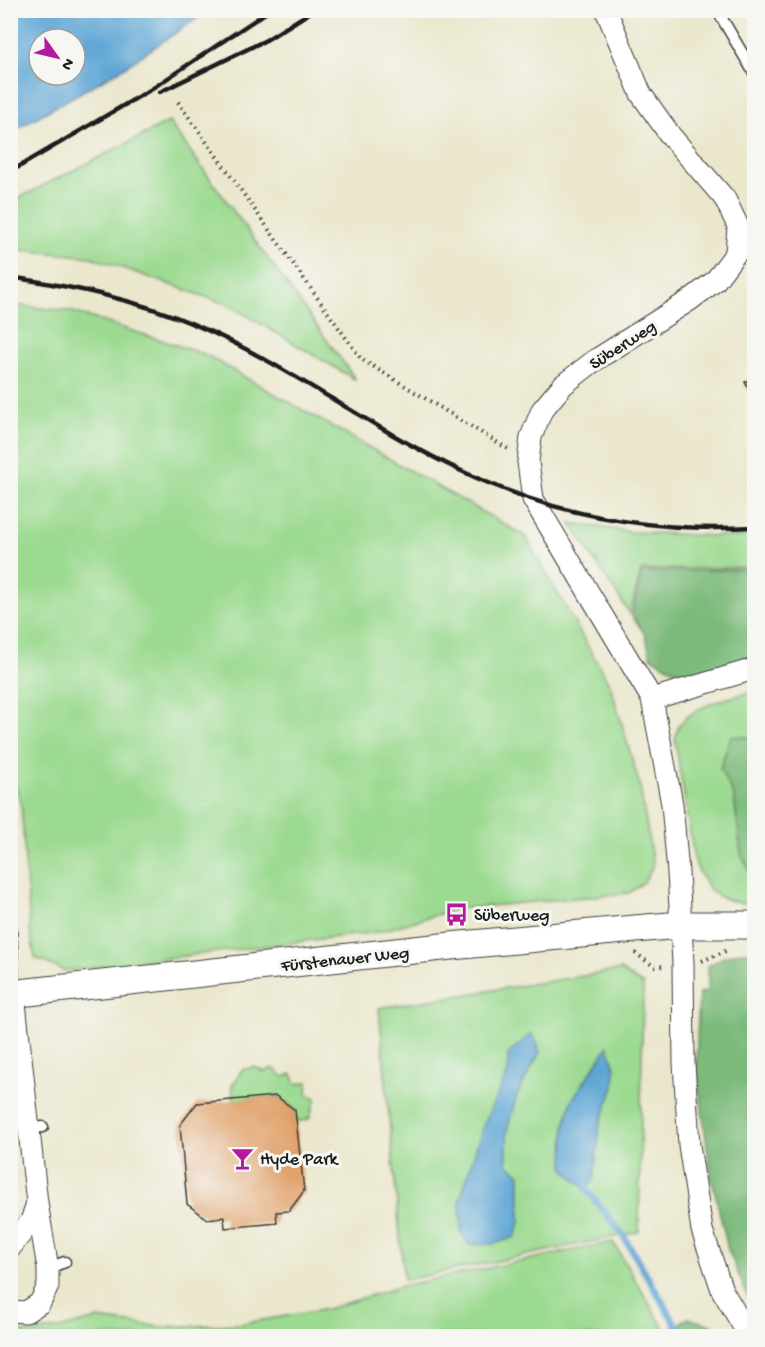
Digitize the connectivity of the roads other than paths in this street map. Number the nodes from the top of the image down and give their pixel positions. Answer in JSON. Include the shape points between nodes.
{"nodes":[{"id":1,"x":606,"y":10,"type":"edge"},
{"id":2,"x":717,"y":10,"type":"edge"},
{"id":3,"x":754,"y":73,"type":"edge"},
{"id":4,"x":745,"y":254,"type":"edge"},
{"id":5,"x":754,"y":669,"type":"edge"},
{"id":6,"x":652,"y":699,"type":"junction"},
{"id":7,"x":10,"y":907,"type":"edge"},
{"id":8,"x":681,"y":925,"type":"junction"},
{"id":9,"x":754,"y":925,"type":"edge"},
{"id":10,"x":12,"y":994,"type":"edge"},
{"id":11,"x":37,"y":1203,"type":"junction"},
{"id":12,"x":10,"y":1248,"type":"edge"},
{"id":13,"x":10,"y":1311,"type":"edge"},
{"id":14,"x":749,"y":1336,"type":"edge"}],
"edges":[{"from":1,"to":4,"type":"street","name":"Süberweg","via":[[641,94],[725,199]]},
{"from":2,"to":3,"type":"lane"},
{"from":4,"to":6,"type":"street","name":"Süberweg","via":[[690,300],[563,385],[542,410],[531,437],[528,462],[533,499]]},
{"from":5,"to":6,"type":"street"},
{"from":6,"to":8,"type":"street","name":"Süberweg","via":[[672,804]]},
{"from":7,"to":10,"type":"lane"},
{"from":8,"to":9,"type":"street","name":"Fürstenauer Weg"},
{"from":8,"to":10,"type":"street","name":"Fürstenauer Weg"},
{"from":8,"to":14,"type":"street","via":[[689,1145],[700,1219],[722,1290]]},
{"from":10,"to":11,"type":"street","via":[[37,1127]]},
{"from":11,"to":12,"type":"street","via":[[31,1221]]},
{"from":11,"to":13,"type":"street","via":[[57,1265],[40,1303],[26,1312]]}]}
